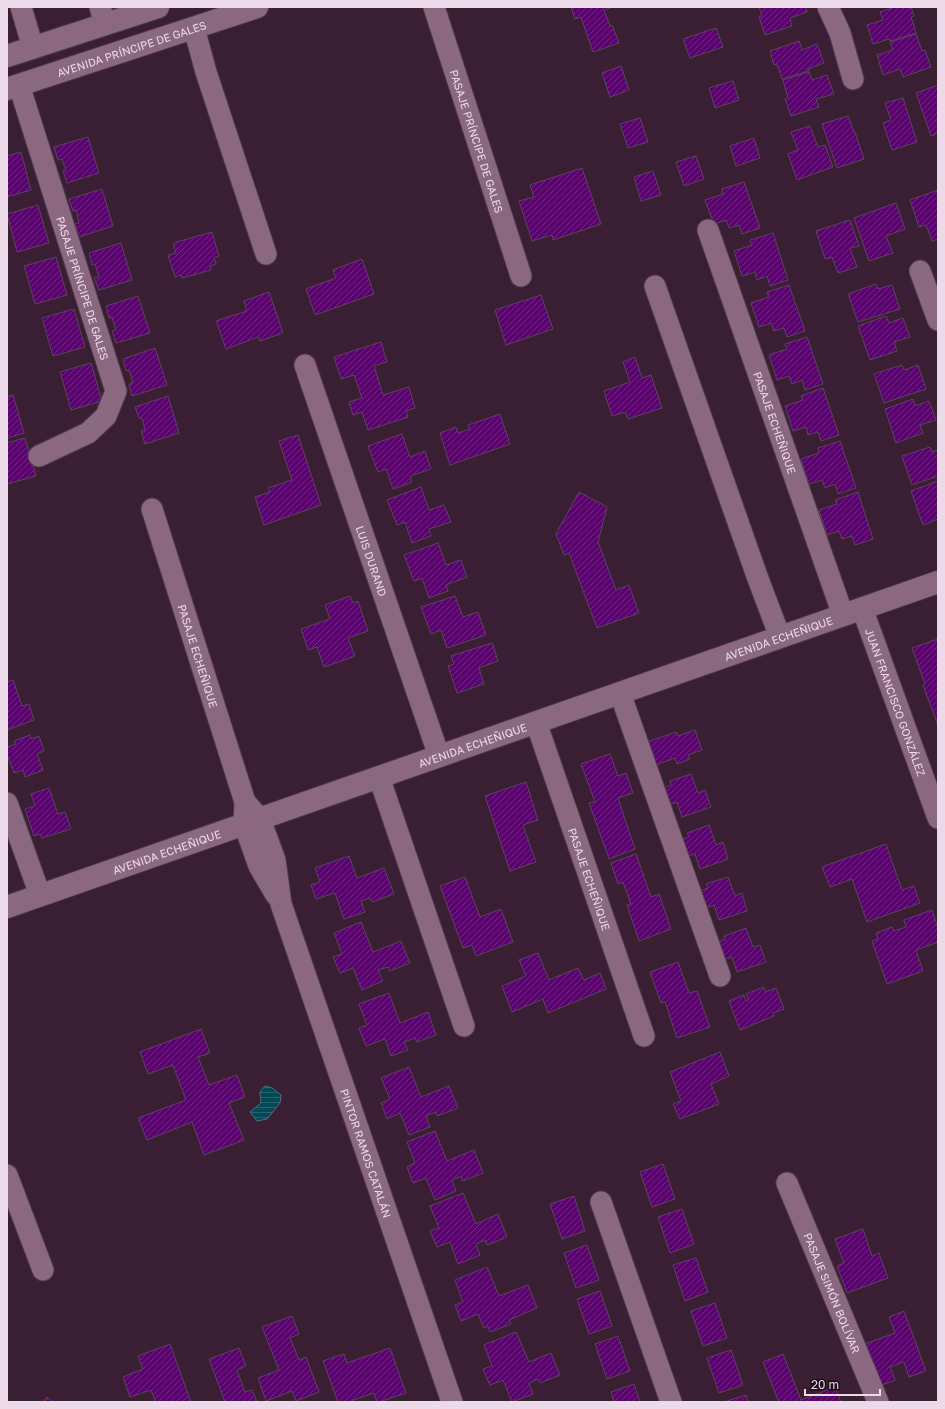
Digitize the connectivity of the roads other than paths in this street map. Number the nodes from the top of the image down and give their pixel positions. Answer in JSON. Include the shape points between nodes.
{"nodes":[{"id":1,"x":21,"y":7,"type":"edge"},
{"id":2,"x":158,"y":7,"type":"edge"},
{"id":3,"x":257,"y":7,"type":"edge"},
{"id":4,"x":434,"y":7,"type":"edge"},
{"id":5,"x":828,"y":7,"type":"edge"},
{"id":6,"x":102,"y":16,"type":"edge"},
{"id":7,"x":194,"y":28,"type":"junction"},
{"id":8,"x":33,"y":48,"type":"junction"},
{"id":9,"x":7,"y":56,"type":"edge"},
{"id":10,"x":853,"y":79,"type":"dead end"},
{"id":11,"x":13,"y":87,"type":"edge"},
{"id":12,"x":708,"y":230,"type":"dead end"},
{"id":13,"x":266,"y":254,"type":"dead end"},
{"id":14,"x":920,"y":271,"type":"dead end"},
{"id":15,"x":521,"y":276,"type":"dead end"},
{"id":16,"x":655,"y":286,"type":"dead end"},
{"id":17,"x":938,"y":320,"type":"edge"},
{"id":18,"x":305,"y":365,"type":"dead end"},
{"id":19,"x":39,"y":456,"type":"dead end"},
{"id":20,"x":152,"y":509,"type":"dead end"},
{"id":21,"x":938,"y":582,"type":"edge"},
{"id":22,"x":853,"y":611,"type":"junction"},
{"id":23,"x":780,"y":637,"type":"junction"},
{"id":24,"x":620,"y":693,"type":"junction"},
{"id":25,"x":536,"y":722,"type":"junction"},
{"id":26,"x":439,"y":756,"type":"junction"},
{"id":27,"x":380,"y":777,"type":"junction"},
{"id":28,"x":7,"y":803,"type":"edge"},
{"id":29,"x":938,"y":818,"type":"edge"},
{"id":30,"x":252,"y":821,"type":"junction"},
{"id":31,"x":40,"y":895,"type":"junction"},
{"id":32,"x":7,"y":907,"type":"edge"},
{"id":33,"x":720,"y":976,"type":"dead end"},
{"id":34,"x":464,"y":1026,"type":"dead end"},
{"id":35,"x":644,"y":1036,"type":"dead end"},
{"id":36,"x":7,"y":1175,"type":"edge"},
{"id":37,"x":787,"y":1183,"type":"dead end"},
{"id":38,"x":601,"y":1202,"type":"dead end"},
{"id":39,"x":43,"y":1270,"type":"dead end"},
{"id":40,"x":452,"y":1402,"type":"edge"},
{"id":41,"x":671,"y":1402,"type":"edge"},
{"id":42,"x":878,"y":1402,"type":"edge"}],
"edges":[{"from":1,"to":8,"type":"street"},
{"from":2,"to":6,"type":"street"},
{"from":3,"to":7,"type":"street","name":"AVENIDA PRÍNCIPE DE GALES"},
{"from":4,"to":15,"type":"street","name":"PASAJE PRÍNCIPE DE GALES"},
{"from":5,"to":10,"type":"street","via":[[840,33]]},
{"from":6,"to":8,"type":"street"},
{"from":7,"to":11,"type":"street","name":"AVENIDA PRÍNCIPE DE GALES"},
{"from":7,"to":13,"type":"street"},
{"from":8,"to":9,"type":"street"},
{"from":11,"to":19,"type":"street","name":"PASAJE PRÍNCIPE DE GALES","via":[[116,391],[106,416],[88,433]]},
{"from":12,"to":22,"type":"street","name":"PASAJE ECHEÑIQUE"},
{"from":14,"to":17,"type":"street"},
{"from":16,"to":23,"type":"street"},
{"from":18,"to":26,"type":"street","name":"LUIS DURAND"},
{"from":20,"to":30,"type":"street","name":"PASAJE ECHEÑIQUE"},
{"from":21,"to":22,"type":"street","name":"AVENIDA ECHEÑIQUE"},
{"from":22,"to":23,"type":"street","name":"AVENIDA ECHEÑIQUE"},
{"from":22,"to":29,"type":"street","name":"JUAN FRANCISCO GONZÁLEZ"},
{"from":23,"to":24,"type":"street","name":"AVENIDA ECHEÑIQUE"},
{"from":24,"to":25,"type":"street","name":"AVENIDA ECHEÑIQUE"},
{"from":24,"to":33,"type":"street"},
{"from":25,"to":26,"type":"street","name":"AVENIDA ECHEÑIQUE"},
{"from":25,"to":35,"type":"street","name":"PASAJE ECHEÑIQUE"},
{"from":26,"to":27,"type":"street","name":"AVENIDA ECHEÑIQUE"},
{"from":27,"to":30,"type":"street","name":"AVENIDA ECHEÑIQUE"},
{"from":27,"to":34,"type":"street"},
{"from":28,"to":31,"type":"street"},
{"from":30,"to":31,"type":"street","name":"AVENIDA ECHEÑIQUE"},
{"from":30,"to":40,"type":"street","name":"PINTOR RAMOS CATALÁN","via":[[274,860],[281,904]]},
{"from":31,"to":32,"type":"street","name":"AVENIDA ECHEÑIQUE"},
{"from":36,"to":39,"type":"street"},
{"from":37,"to":42,"type":"street","name":"PASAJE SIMÓN BOLÍVAR"},
{"from":38,"to":41,"type":"street"}]}
